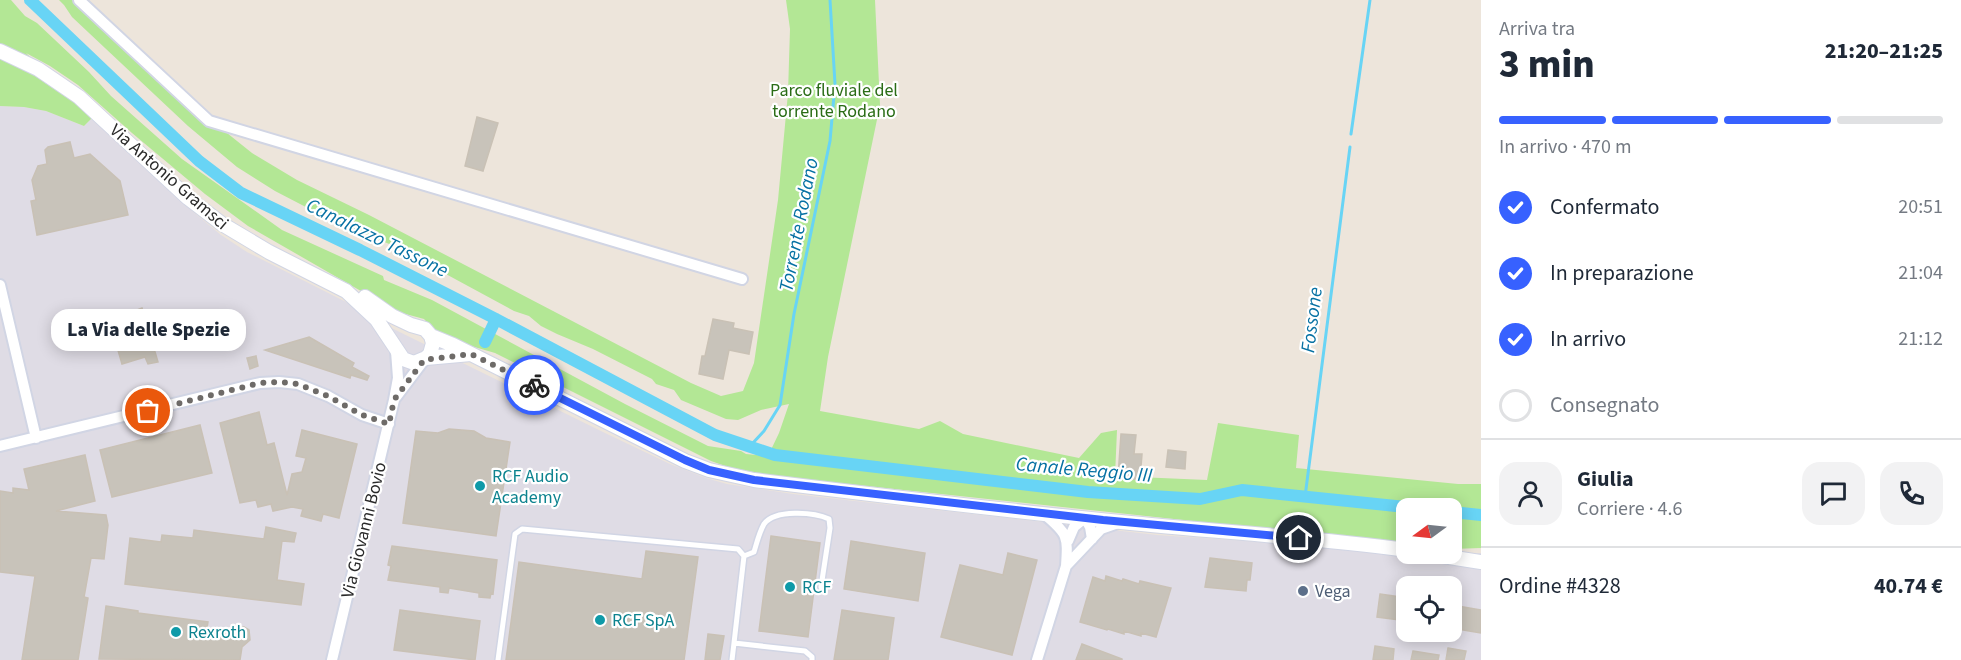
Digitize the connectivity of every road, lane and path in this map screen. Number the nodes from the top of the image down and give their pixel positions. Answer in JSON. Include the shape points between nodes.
{"nodes":[{"id":1,"x":79,"y":0,"type":"edge"},
{"id":2,"x":0,"y":51,"type":"edge"},
{"id":3,"x":742,"y":279,"type":"dead end"},
{"id":4,"x":0,"y":285,"type":"edge"},
{"id":5,"x":346,"y":291,"type":"junction"},
{"id":6,"x":411,"y":325,"type":"junction"},
{"id":7,"x":431,"y":336,"type":"junction"},
{"id":8,"x":396,"y":348,"type":"junction"},
{"id":9,"x":471,"y":354,"type":"junction"},
{"id":10,"x":425,"y":359,"type":"junction"},
{"id":11,"x":394,"y":400,"type":"junction"},
{"id":12,"x":389,"y":424,"type":"junction"},
{"id":13,"x":36,"y":438,"type":"junction"},
{"id":14,"x":0,"y":446,"type":"edge"},
{"id":15,"x":1044,"y":514,"type":"junction"},
{"id":16,"x":1085,"y":518,"type":"junction"},
{"id":17,"x":1120,"y":522,"type":"junction"},
{"id":18,"x":1092,"y":539,"type":"junction"},
{"id":19,"x":1068,"y":541,"type":"junction"},
{"id":20,"x":1396,"y":549,"type":"edge"},
{"id":21,"x":744,"y":556,"type":"junction"},
{"id":22,"x":1481,"y":556,"type":"edge"},
{"id":23,"x":1462,"y":558,"type":"edge"},
{"id":24,"x":1462,"y":558,"type":"edge"},
{"id":25,"x":1481,"y":562,"type":"edge"},
{"id":26,"x":1066,"y":566,"type":"junction"},
{"id":27,"x":821,"y":587,"type":"dead end"},
{"id":28,"x":734,"y":643,"type":"junction"},
{"id":29,"x":332,"y":660,"type":"edge"},
{"id":30,"x":498,"y":660,"type":"edge"},
{"id":31,"x":732,"y":660,"type":"edge"},
{"id":32,"x":812,"y":660,"type":"edge"},
{"id":33,"x":1037,"y":660,"type":"edge"}],
"edges":[{"from":1,"to":3,"type":"street","via":[[209,121]]},
{"from":2,"to":5,"type":"street","name":"Via Antonio Gramsci","via":[[38,69],[79,96],[188,198],[232,231]]},
{"from":4,"to":13,"type":"street"},
{"from":5,"to":6,"type":"street","name":"Via Antonio Gramsci"},
{"from":5,"to":8,"type":"street","name":"Via Antonio Gramsci","via":[[376,320]]},
{"from":6,"to":7,"type":"street","name":"Via Antonio Gramsci","via":[[421,326]]},
{"from":6,"to":8,"type":"street","via":[[398,334]]},
{"from":7,"to":9,"type":"street","name":"Via Antonio Gramsci"},
{"from":7,"to":10,"type":"street","via":[[432,348]]},
{"from":8,"to":10,"type":"street","via":[[408,362]]},
{"from":8,"to":11,"type":"street","name":"Via Giovanni Bovio","via":[[398,378]]},
{"from":9,"to":10,"type":"street"},
{"from":9,"to":15,"type":"street","name":"Via Antonio Gramsci","via":[[709,470],[754,480]]},
{"from":10,"to":11,"type":"street","name":"Via Giovanni Bovio"},
{"from":11,"to":12,"type":"street","name":"Via Giovanni Bovio"},
{"from":12,"to":13,"type":"street","via":[[298,384],[279,382],[260,383]]},
{"from":12,"to":29,"type":"street","name":"Via Giovanni Bovio"},
{"from":13,"to":14,"type":"street"},
{"from":15,"to":16,"type":"street","name":"Via Antonio Gramsci"},
{"from":15,"to":19,"type":"street","via":[[1062,528]]},
{"from":16,"to":17,"type":"street","name":"Via Antonio Gramsci"},
{"from":16,"to":18,"type":"street"},
{"from":16,"to":19,"type":"street","via":[[1074,527]]},
{"from":17,"to":18,"type":"street","via":[[1101,529]]},
{"from":17,"to":20,"type":"street","name":"Via Antonio Gramsci"},
{"from":18,"to":26,"type":"street"},
{"from":19,"to":26,"type":"street"},
{"from":21,"to":27,"type":"lane","via":[[754,552],[766,522],[787,513],[820,515],[829,519],[830,528]]},
{"from":21,"to":28,"type":"lane"},
{"from":21,"to":30,"type":"lane","via":[[738,549],[728,547],[522,529],[514,534]]},
{"from":22,"to":23,"type":"street"},
{"from":24,"to":25,"type":"street"},
{"from":26,"to":33,"type":"street"},
{"from":28,"to":31,"type":"lane"},
{"from":28,"to":32,"type":"lane","via":[[805,651]]}]}
